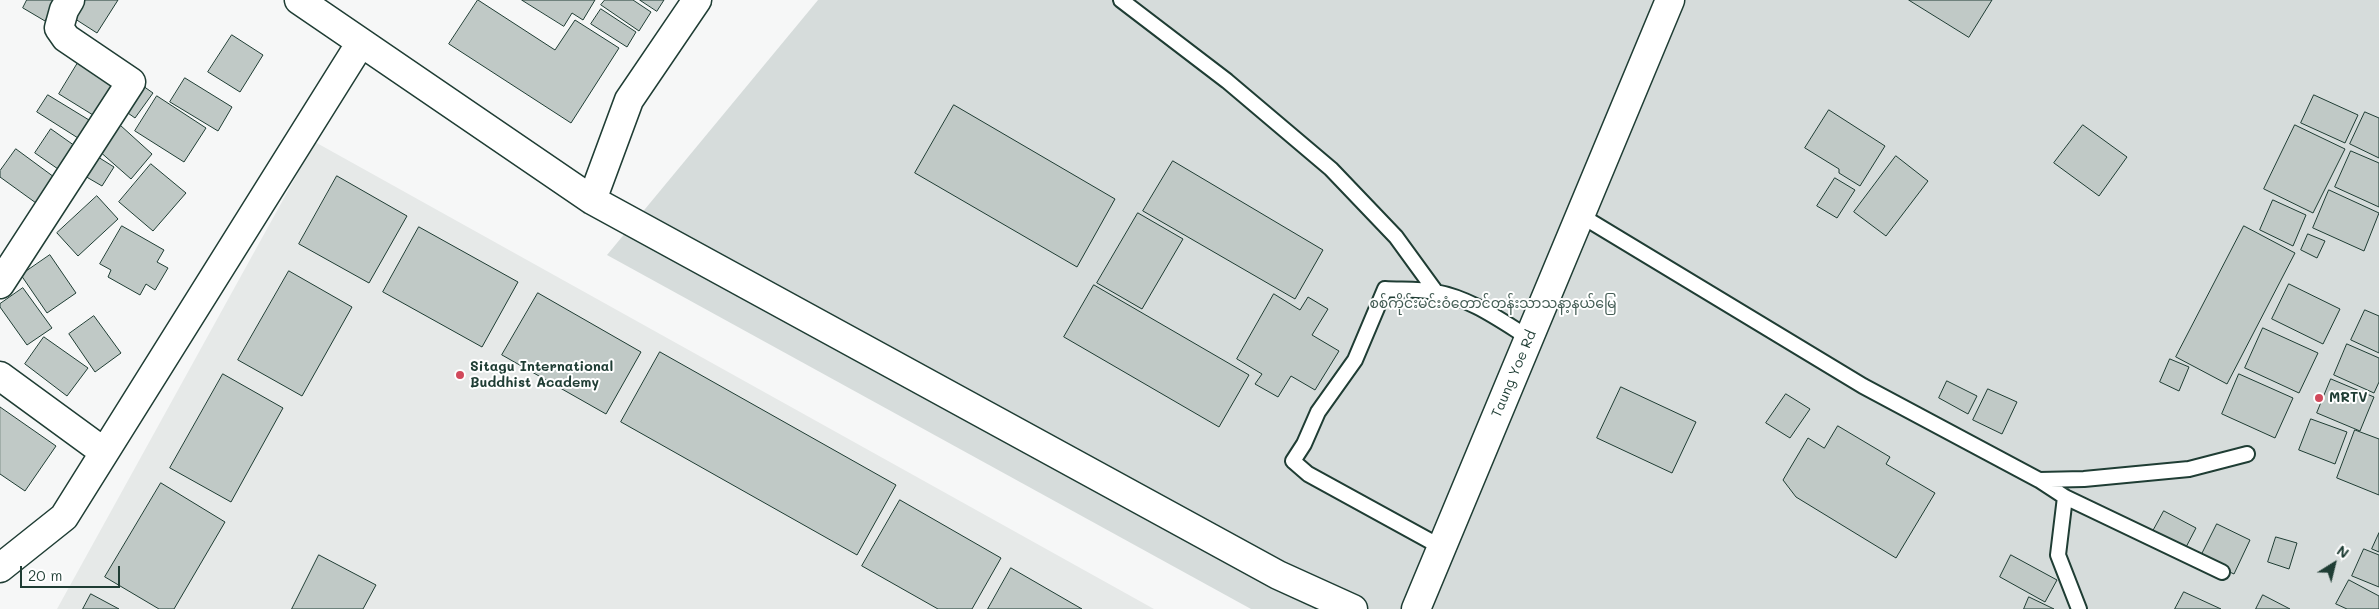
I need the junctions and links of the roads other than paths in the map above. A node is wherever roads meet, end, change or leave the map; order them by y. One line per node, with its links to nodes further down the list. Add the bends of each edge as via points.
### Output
1 (70, 0): 9 (street, via 59,28 66,38 130,82)
2 (299, 0): 6 (street)
3 (697, 0): 7 (street, via 629,100)
4 (1121, 0): 10 (lane, via 1227,81 1331,169 1396,237)
5 (1670, 0): 8 (street, Taung Yoe Rd)
6 (360, 44): 7 (street); 13 (street)
7 (592, 200): 20 (street, via 1278,575)
8 (1580, 215): 11 (street, Taung Yoe Rd); 15 (lane, via 1863,386)
9 (0, 284)
10 (1436, 292): 11 (lane, via 1484,309); 17 (lane, via 1385,289 1355,360 1318,412 1294,461 1308,474)
11 (1529, 338): 17 (street, Taung Yoe Rd)
12 (0, 376): 13 (street)
13 (104, 452): 18 (street, via 64,517)
14 (2247, 454): 15 (lane, via 2189,469)
15 (2039, 480): 16 (lane)
16 (2065, 497): 19 (lane); 22 (lane, via 2058,555)
17 (1441, 547): 21 (street, Taung Yoe Rd)
18 (0, 568)
19 (2222, 572)
20 (1353, 609)
21 (1416, 609)
22 (2079, 609)

